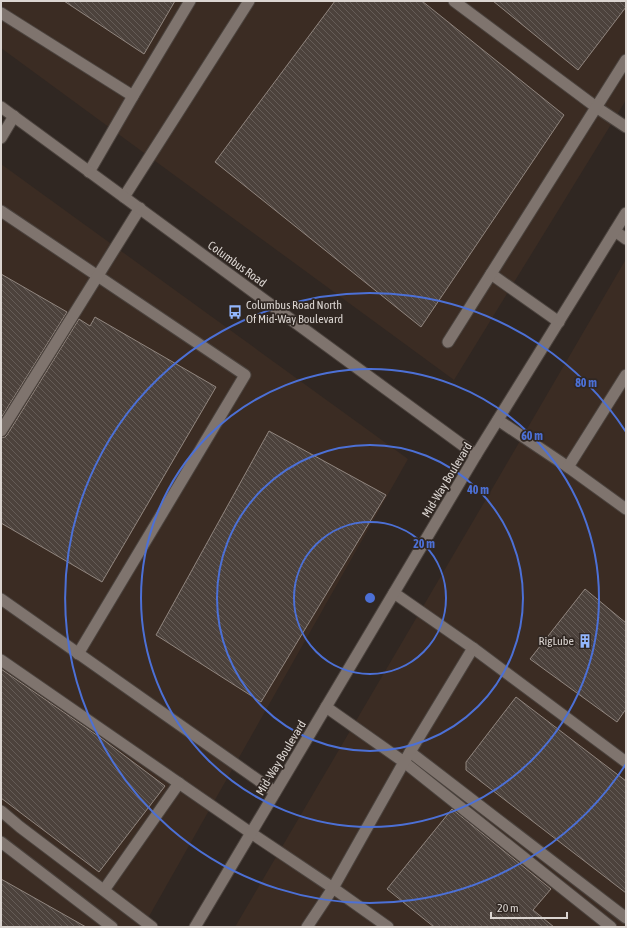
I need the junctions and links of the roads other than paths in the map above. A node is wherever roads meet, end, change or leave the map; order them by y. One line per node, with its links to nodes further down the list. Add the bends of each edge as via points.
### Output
1 (190, 1): 6 (street)
2 (249, 1): 13 (street)
3 (454, 1): 8 (street)
4 (1, 13): 6 (street)
5 (626, 60): 8 (street)
6 (133, 96): 12 (street)
7 (1, 107): 9 (street, Columbus Road)
8 (596, 107): 10 (street); 19 (street)
9 (14, 116): 11 (street); 12 (street, Columbus Road)
10 (626, 127)
11 (1, 138)
12 (90, 172): 13 (street, Columbus Road)
13 (124, 197): 14 (street, Columbus Road)
14 (140, 208): 20 (street); 26 (street, Columbus Road)
15 (1, 211): 20 (street)
16 (626, 213): 17 (street, Mid-Way Boulevard)
17 (615, 231): 18 (street); 21 (street, Mid-Way Boulevard)
18 (626, 239)
19 (491, 274): 21 (street); 22 (street)
20 (98, 276): 25 (street); 32 (street, via 245,375)
21 (559, 322): 24 (street, Mid-Way Boulevard)
22 (448, 342)
23 (626, 375): 27 (street)
24 (498, 420): 26 (street, Mid-Way Boulevard); 27 (street)
25 (1, 431)
26 (476, 455): 29 (street, Mid-Way Boulevard)
27 (568, 467): 28 (street)
28 (626, 509)
29 (394, 593): 31 (street); 34 (street, Mid-Way Boulevard)
30 (1, 599): 32 (street)
31 (473, 648): 35 (street); 36 (street)
32 (78, 654): 38 (street)
33 (1, 660): 37 (street)
34 (326, 707): 35 (street); 38 (street, Mid-Way Boulevard)
35 (407, 757): 42 (street); 44 (street); 50 (street)
36 (626, 762)
37 (180, 783): 40 (street); 43 (street)
38 (275, 792): 40 (street, Mid-Way Boulevard)
39 (1, 811): 43 (street)
40 (251, 833): 42 (street); 47 (street, Mid-Way Boulevard)
41 (1, 842): 45 (street)
42 (333, 888): 48 (street); 49 (street)
43 (104, 890): 46 (street)
44 (626, 918)
45 (112, 927)
46 (152, 927)
47 (195, 927)
48 (307, 927)
49 (388, 927)
50 (611, 927)

